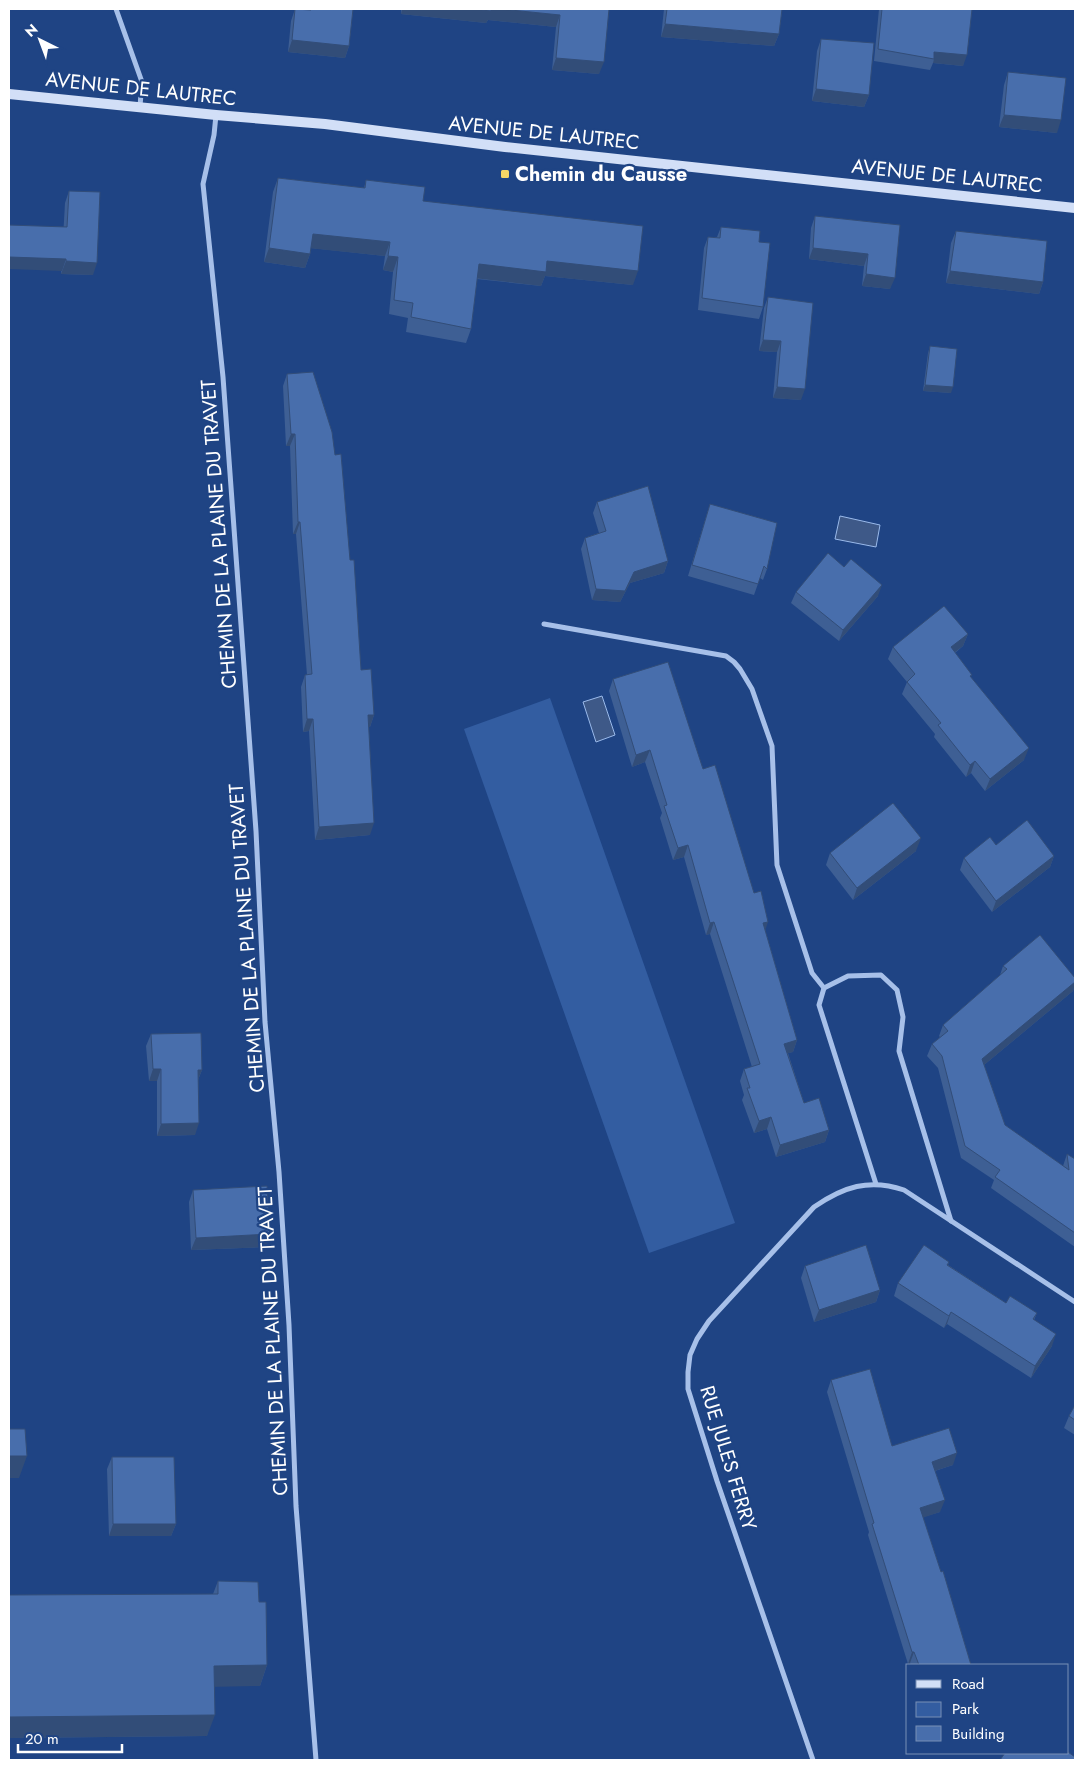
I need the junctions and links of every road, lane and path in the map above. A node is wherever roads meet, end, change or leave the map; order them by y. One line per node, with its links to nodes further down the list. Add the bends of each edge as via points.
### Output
1 (116, 9): 3 (street, via 142,82)
2 (9, 94): 3 (main road, AVENUE DE LAUTREC)
3 (140, 106): 4 (main road, AVENUE DE LAUTREC)
4 (216, 115): 5 (main road, AVENUE DE LAUTREC, via 325,124 514,148); 11 (street, CHEMIN DE LA PLAINE DU TRAVET, via 203,184 223,377 253,783 265,1022 290,1324 296,1506)
5 (1075, 208)
6 (544, 624): 7 (street, via 726,656 740,669 752,688 772,746 777,865 812,973)
7 (824, 988): 8 (street, via 819,1005); 9 (street, via 848,976 881,975 897,990 903,1017 899,1051)
8 (876, 1184): 9 (street, via 904,1190); 12 (street, RUE JULES FERRY, via 847,1189 814,1207 709,1321 697,1339 689,1364 688,1389)
9 (951, 1222): 10 (street)
10 (1075, 1302)
11 (316, 1760)
12 (813, 1760)

